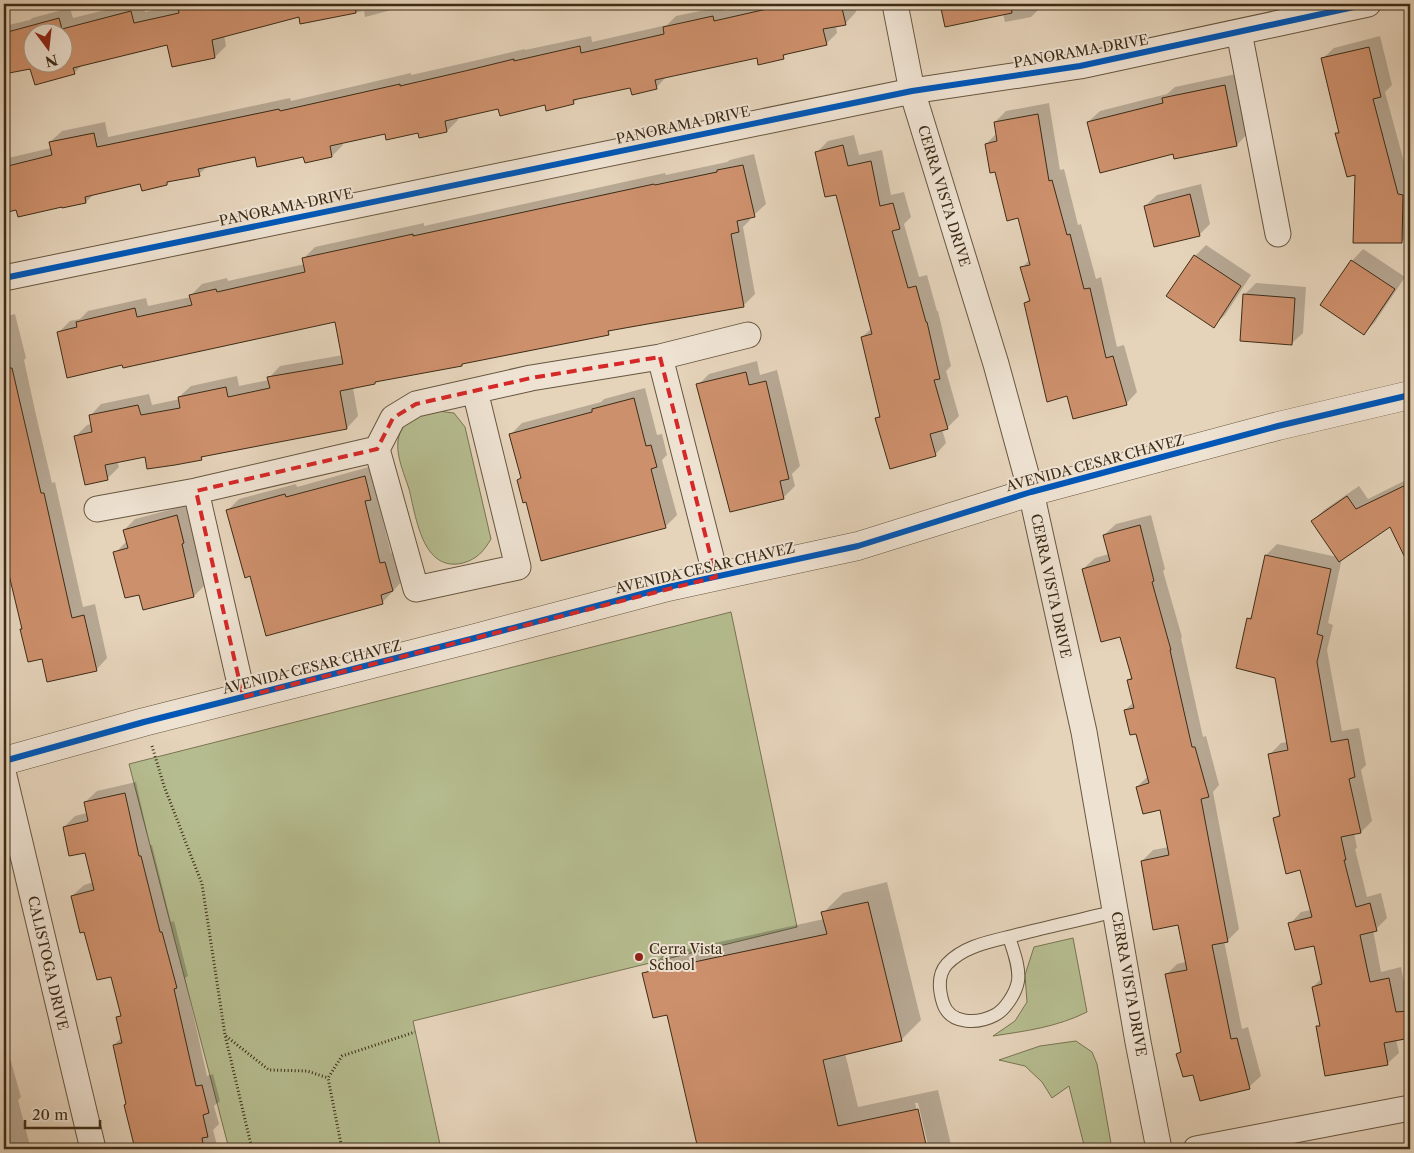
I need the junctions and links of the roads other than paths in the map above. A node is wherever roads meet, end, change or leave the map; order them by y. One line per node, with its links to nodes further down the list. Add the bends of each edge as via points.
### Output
1 (895, 4): 4 (street, CERRA VISTA DRIVE)
2 (1368, 4): 3 (street, PANORAMA DRIVE)
3 (1239, 32): 4 (street, PANORAMA DRIVE, via 1080,66); 5 (street)
4 (912, 91): 6 (street, PANORAMA DRIVE); 13 (street, CERRA VISTA DRIVE, via 996,364)
5 (1278, 234)
6 (4, 278)
7 (748, 335): 8 (street)
8 (660, 357): 9 (street, via 531,378); 15 (street)
9 (476, 391): 11 (street, via 416,404 393,418); 11 (street, via 518,567 416,589)
10 (1410, 395): 13 (street, AVENIDA CESAR CHAVEZ, via 1278,426)
11 (377, 449): 12 (street)
12 (196, 492): 14 (street); 16 (street)
13 (1031, 492): 15 (street, AVENIDA CESAR CHAVEZ, via 858,546); 19 (street, CERRA VISTA DRIVE, via 1084,732)
14 (97, 508)
15 (716, 577): 16 (street, AVENIDA CESAR CHAVEZ)
16 (243, 697): 17 (street, AVENIDA CESAR CHAVEZ)
17 (4, 761)
18 (4, 776): 22 (street, CALISTOGA DRIVE)
19 (1116, 911): 20 (lane); 23 (street, CERRA VISTA DRIVE)
20 (1009, 937): 20 (lane, via 979,944 947,964 940,976 939,989 944,1006 957,1019 967,1022 980,1020 996,1015 1006,1005 1018,981)
21 (1410, 1108): 24 (street)
22 (93, 1149)
23 (1159, 1149)
24 (1196, 1149)

